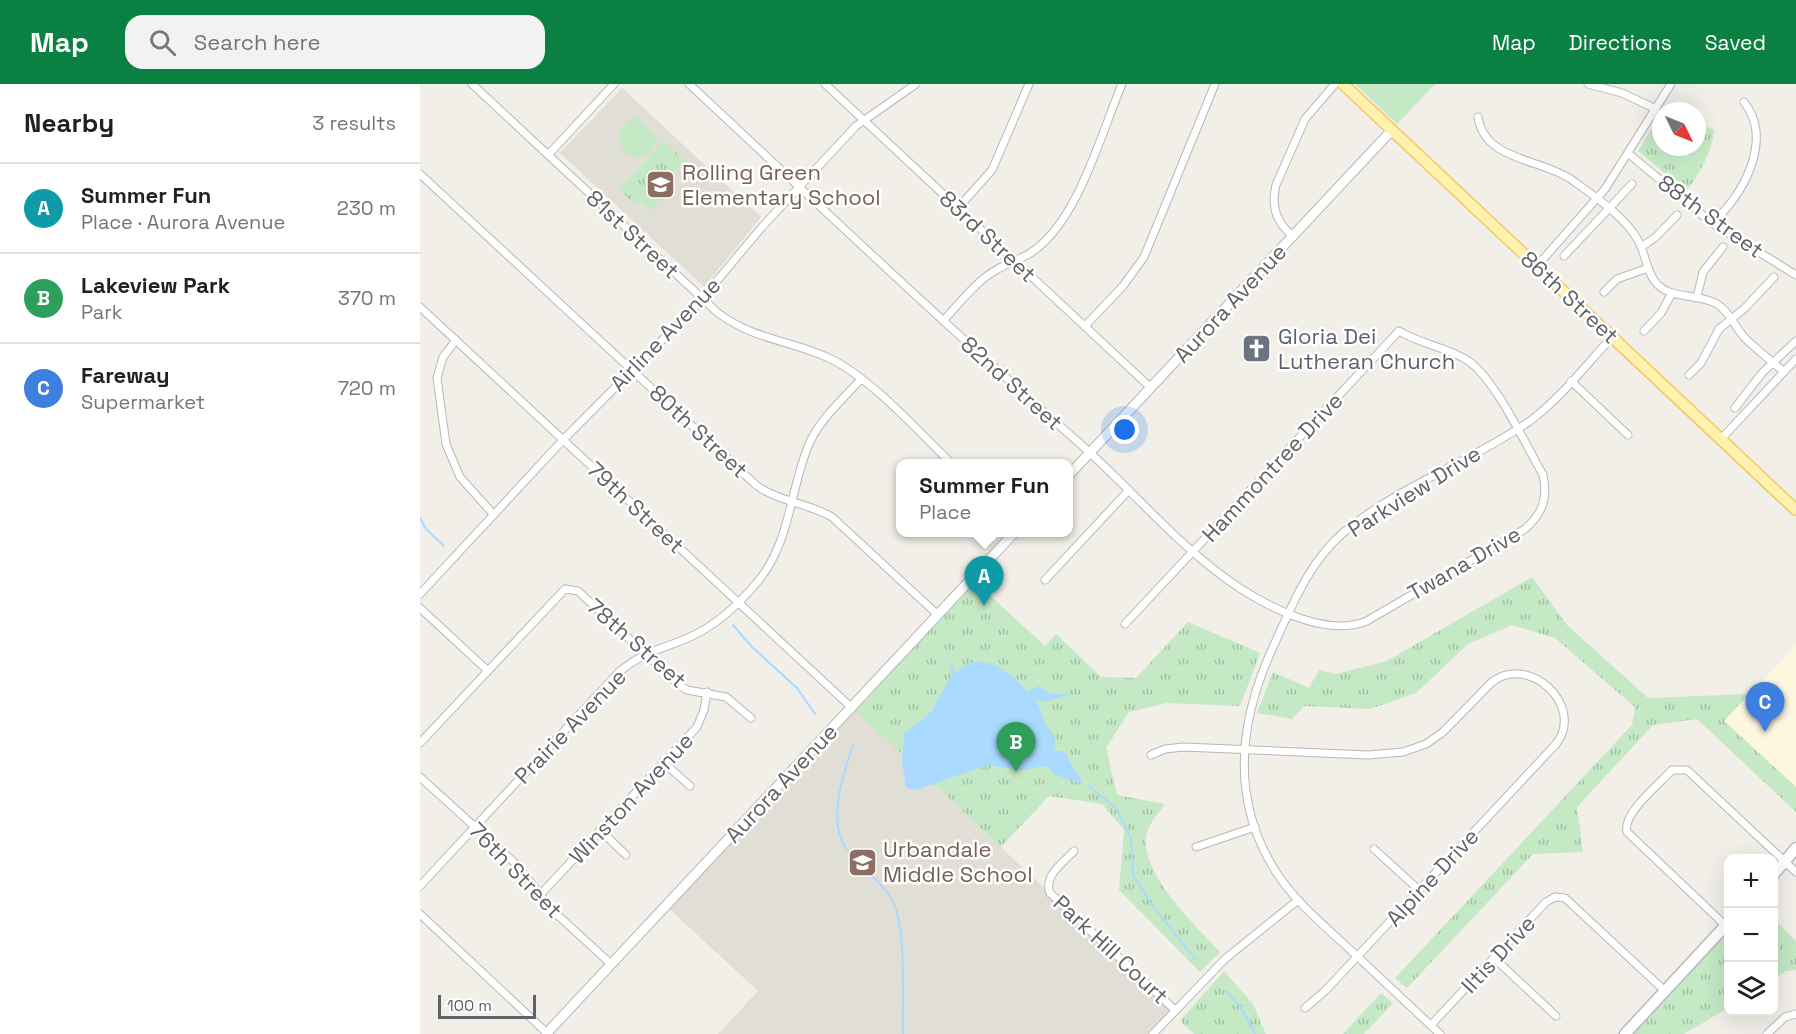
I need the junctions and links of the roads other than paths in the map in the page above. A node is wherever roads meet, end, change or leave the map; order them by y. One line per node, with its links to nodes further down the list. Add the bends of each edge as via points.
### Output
1 (472, 84): 21 (street, 81st Street)
2 (614, 84): 21 (street)
3 (689, 84): 24 (street, 82nd Street)
4 (825, 84): 18 (street, 83rd Street)
5 (916, 84): 18 (street, Airline Avenue)
6 (1029, 84): 26 (street, via 992,170)
7 (1122, 84): 34 (street, via 1068,212 1042,245)
8 (1215, 84): 46 (street, via 1144,257)
9 (1335, 84): 30 (street, via 1305,119 1276,185 1276,216)
10 (1343, 84): 19 (main road, 86th Street)
11 (1588, 84): 15 (street, via 1622,93)
12 (1671, 84): 13 (street)
13 (1660, 102)
14 (1744, 102): 29 (street, via 1753,113 1755,130 1751,165 1736,197)
15 (1652, 107)
16 (1652, 116): 20 (street)
17 (1478, 117): 25 (street, via 1481,130 1504,152 1570,178)
18 (863, 120): 24 (street, Airline Avenue); 26 (street, 83rd Street)
19 (1392, 130): 30 (street, Aurora Avenue); 35 (main road, 86th Street)
20 (1629, 154): 25 (street); 29 (street, 88th Street)
21 (548, 155): 42 (street, 81st Street)
22 (420, 174): 53 (street, 80th Street)
23 (1632, 184): 27 (street)
24 (800, 187): 42 (street, Airline Avenue); 45 (street, 82nd Street)
25 (1597, 199): 27 (street); 35 (street)
26 (958, 208): 34 (street, 83rd Street)
27 (1608, 209): 31 (street); 33 (street)
28 (1677, 215): 31 (street)
29 (1712, 223): 37 (street, 88th Street)
30 (1293, 236): 58 (street, Aurora Avenue)
31 (1641, 247): 36 (street)
32 (1724, 247): 41 (street, via 1703,272)
33 (1564, 256)
34 (1017, 262): 45 (street, via 982,280); 46 (street, 83rd Street)
35 (1536, 266): 48 (main road, 86th Street)
36 (1648, 268): 39 (street, via 1617,279); 40 (street, via 1657,284)
37 (1796, 275)
38 (1774, 277): 44 (street, via 1746,308)
39 (1604, 292)
40 (1672, 293): 41 (street); 47 (street, via 1661,313)
41 (1697, 297): 44 (street, via 1714,303)
42 (702, 299): 53 (street, Airline Avenue); 56 (street, 81st Street, via 744,329 820,354)
43 (420, 307): 49 (street, 79th Street)
44 (1730, 318): 52 (street, via 1745,338); 55 (street)
45 (943, 321): 64 (street, 82nd Street)
46 (1085, 326): 58 (street, 83rd Street)
47 (1644, 331)
48 (1612, 337): 57 (street, Parkview Drive); 62 (main road, 86th Street)
49 (456, 340): 63 (street, 79th Street); 70 (street, via 443,357 437,378 446,444 460,477)
50 (1796, 341): 52 (street)
51 (1796, 359): 54 (street)
52 (1773, 362): 54 (street); 59 (street)
53 (634, 370): 63 (street, Airline Avenue); 68 (street, 80th Street, via 756,485)
54 (1784, 372): 62 (street)
55 (1689, 375)
56 (861, 379): 65 (street, 81st Street); 68 (street, Prairie Avenue, via 810,441)
57 (1571, 381): 60 (street, Parkview Drive, via 1544,409); 61 (street)
58 (1151, 387): 64 (street, Aurora Avenue)
59 (1735, 408)
60 (1516, 429): 72 (street, Hammontree Drive, via 1474,365 1455,353 1426,345 1399,331); 77 (street, Parkview Drive, via 1365,516 1317,561); 79 (street, Twana Drive, via 1543,475 1546,490 1541,511 1525,529)
61 (1628, 435)
62 (1721, 439): 69 (main road, 86th Street)
63 (563, 440): 70 (street, Airline Avenue); 75 (street, 79th Street)
64 (1090, 453): 66 (street, Aurora Avenue); 67 (street, 82nd Street)
65 (947, 459)
66 (1073, 471)
67 (1129, 490): 72 (street, 82nd Street); 73 (street)
68 (793, 501): 75 (street, Prairie Avenue, via 775,555); 78 (street, 80th Street, via 818,508 832,517)
69 (1796, 510)
70 (494, 515): 74 (street, Airline Avenue)
71 (1011, 537): 78 (street, Aurora Avenue)
72 (1194, 551): 77 (street, 82nd Street, via 1239,588); 80 (street, Hammontree Drive)
73 (1045, 580)
74 (420, 594)
75 (738, 602): 81 (street, Prairie Avenue, via 705,630); 84 (street, 79th Street)
76 (420, 608): 82 (street)
77 (1289, 612): 79 (street, 82nd Street, via 1327,627); 87 (street, Parkview Drive, via 1255,689)
78 (938, 615): 84 (street, Aurora Avenue)
79 (1365, 622)
80 (1125, 624)
81 (645, 654): 82 (street, 78th Street, via 578,591 569,589 559,592); 83 (street, 78th Street, via 687,690); 92 (street, Prairie Avenue, via 619,672)
82 (488, 670): 86 (street)
83 (707, 692): 85 (street, 78th Street, via 726,697); 89 (street, Winston Avenue, via 701,721)
84 (852, 708): 112 (street, Aurora Avenue)
85 (751, 718)
86 (420, 743)
87 (1245, 750): 88 (street, via 1184,747); 93 (street, Parkview Drive, via 1247,795); 104 (street, Alpine Drive, via 1368,755 1403,752 1433,740 1506,673 1522,672 1535,678 1558,699 1565,716 1564,730 1556,744)
88 (1151, 755)
89 (663, 762): 91 (street); 94 (street, Winston Avenue)
90 (420, 777): 92 (street, 76th Street)
91 (690, 786)
92 (475, 827): 103 (street, Prairie Avenue); 105 (street, 76th Street, via 517,865)
93 (1255, 827): 95 (street); 106 (street, Parkview Drive, via 1276,873)
94 (600, 830): 99 (street); 105 (street, Winston Avenue)
95 (1196, 847)
96 (1374, 849): 104 (street)
97 (1796, 850): 100 (main road)
98 (1074, 851): 115 (street, Park Hill Court, via 1051,876 1047,887 1050,893)
99 (626, 855)
100 (1785, 861): 101 (main road); 102 (street); 108 (street, via 1690,772 1682,768 1672,770 1628,816 1625,826 1631,837)
101 (1778, 869)
102 (1796, 872)
103 (420, 886)
104 (1419, 890): 110 (street, Alpine Drive)
105 (539, 896): 112 (street, 76th Street)
106 (1298, 900): 110 (street, Parkview Drive); 115 (street, via 1225,958)
107 (420, 914): 119 (street)
108 (1724, 921)
109 (1724, 927): 113 (main road)
110 (1358, 957): 114 (street, Alpine Drive); 118 (street, Parkview Drive)
111 (1494, 958): 113 (street, Iltis Drive, via 1551,898 1559,896); 117 (street); 118 (street, Iltis Drive)
112 (611, 964): 119 (street, Aurora Avenue)
113 (1665, 991): 122 (main road)
114 (1305, 1008)
115 (1175, 1010): 120 (street)
116 (1796, 1014): 123 (street, via 1785,1017)
117 (1556, 1016)
118 (1431, 1025): 121 (street, Parkview Drive)
119 (547, 1034)
120 (1153, 1034)
121 (1440, 1034)
122 (1625, 1034)
123 (1767, 1034)

